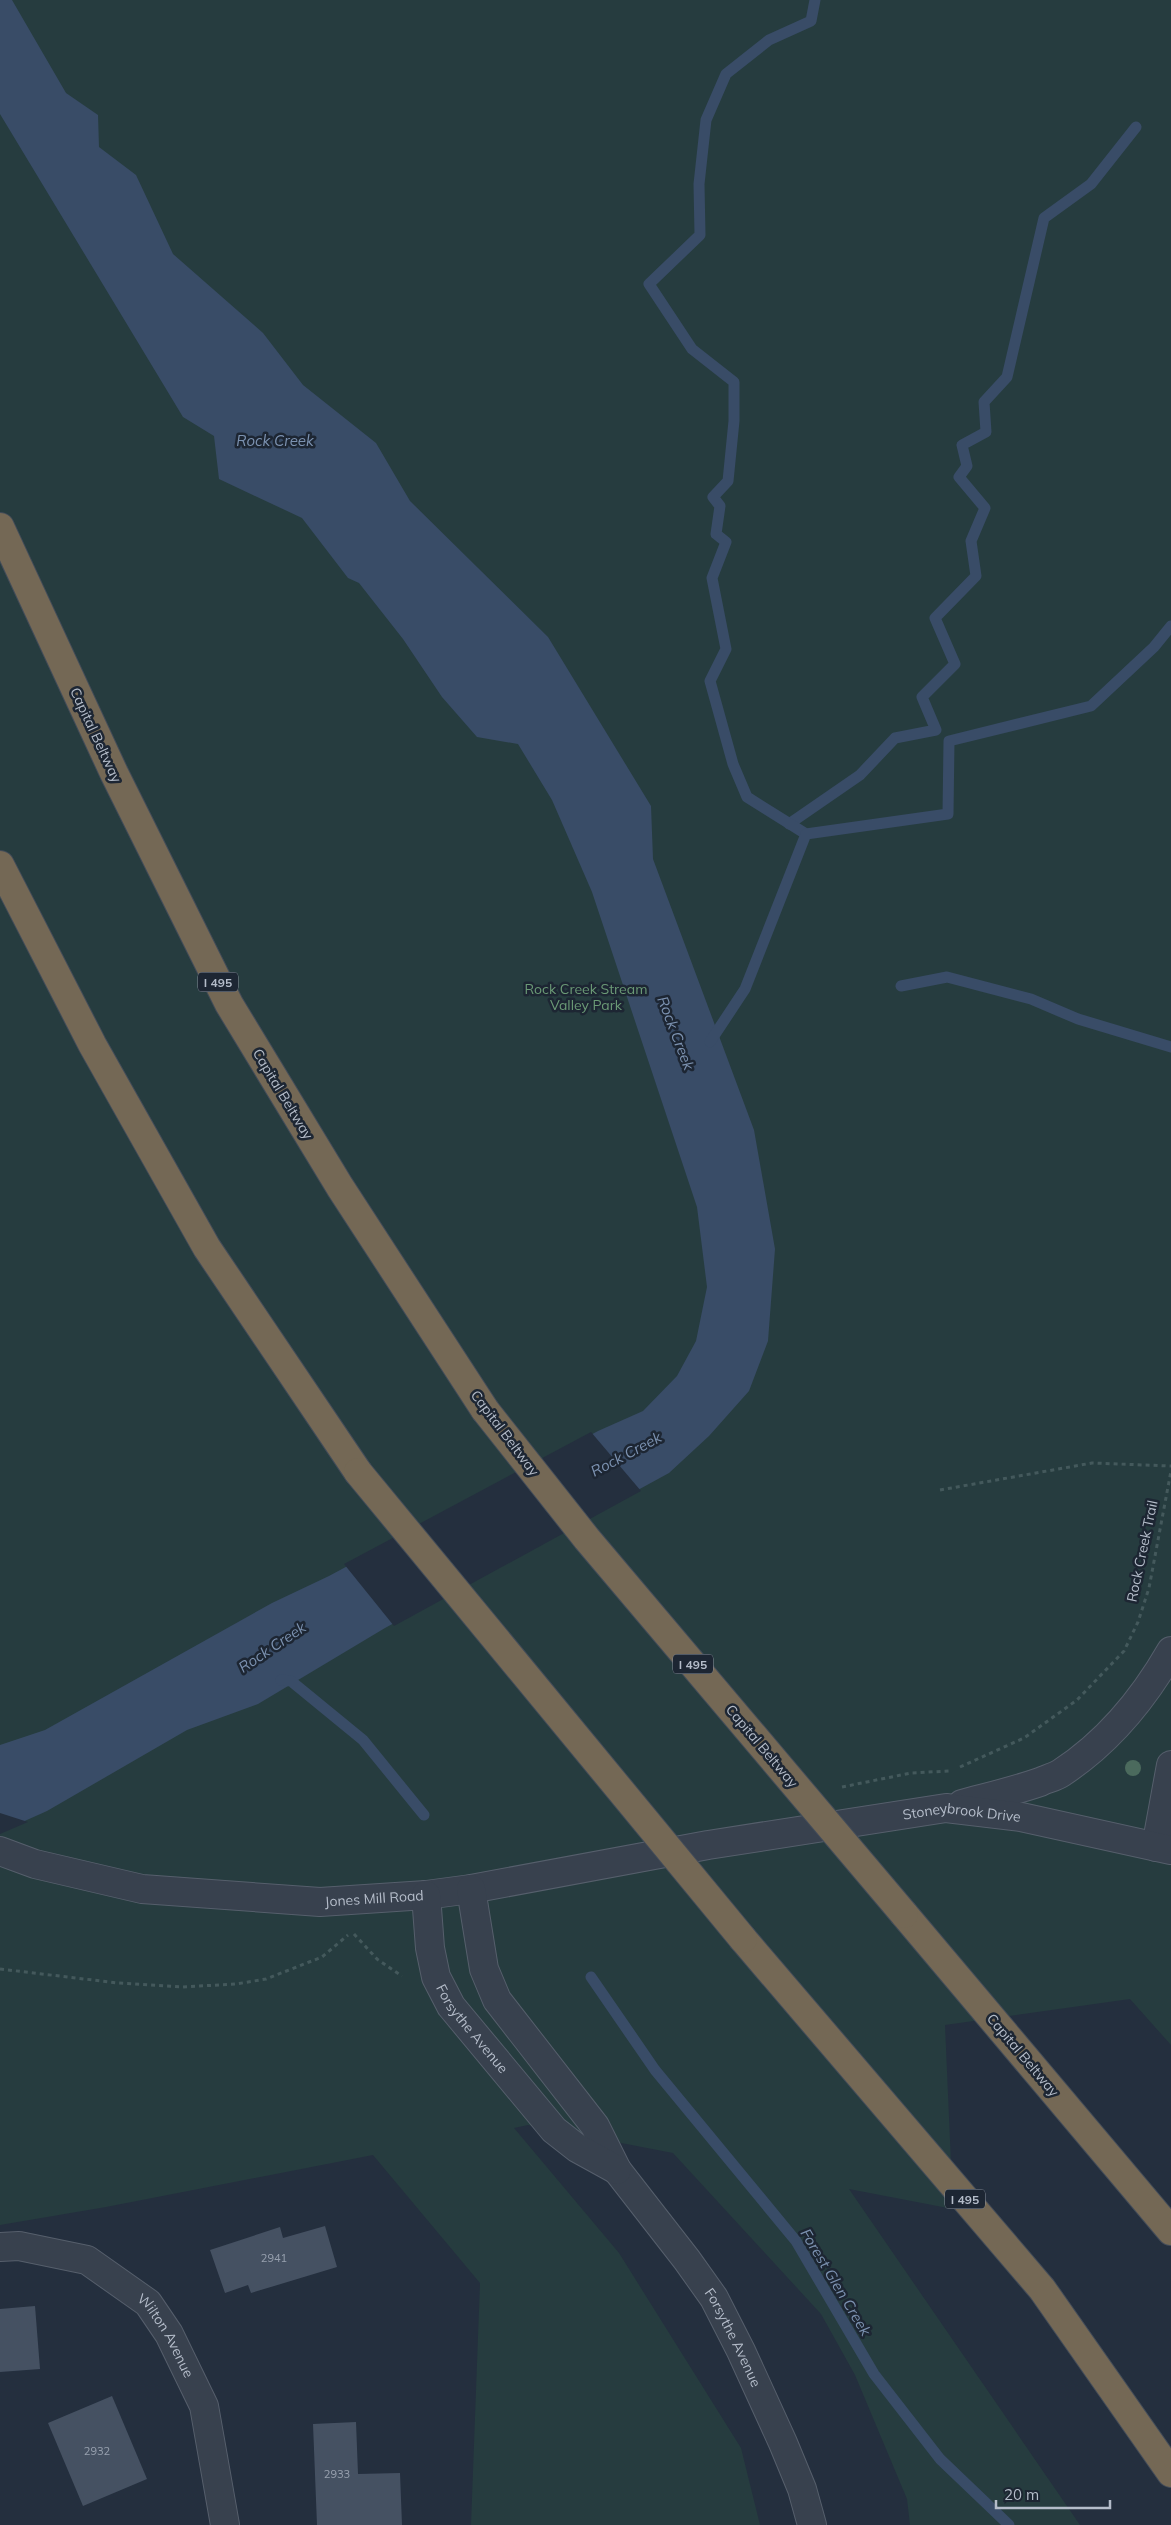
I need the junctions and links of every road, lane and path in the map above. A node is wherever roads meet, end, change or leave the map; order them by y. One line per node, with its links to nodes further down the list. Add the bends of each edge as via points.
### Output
1 (0, 527): 18 (highway, Capital Beltway / I 495, bridge, via 114,773 229,1004 340,1187 485,1410 587,1539)
2 (0, 865): 20 (highway, I 495, bridge, via 92,1044 207,1248 358,1472 743,1938 1042,2289)
3 (1171, 1466): 5 (path, via 1092,1463)
4 (1171, 1471): 7 (path, Rock Creek Trail, via 1149,1588 1124,1651 1077,1700)
5 (940, 1490)
6 (1171, 1651): 9 (street, via 1123,1720 1060,1774 1010,1792)
7 (1024, 1738)
8 (1171, 1765): 11 (street)
9 (946, 1808): 10 (street, Stoneybrook Drive); 11 (street, Stoneybrook Drive, via 1021,1817)
10 (750, 1839): 13 (street, Jones Mill Road)
11 (1163, 1849)
12 (0, 1851): 14 (street, Jones Mill Road, via 35,1864 142,1889 320,1902)
13 (471, 1889): 14 (street, Jones Mill Road); 17 (street, Forsythe Avenue, via 484,1969 497,2000 596,2126)
14 (426, 1895): 17 (street, Forsythe Avenue, via 436,1977 451,2006 554,2130 577,2148)
15 (0, 1969): 16 (path, via 118,1983 182,1987 236,1984 266,1979 322,1957 352,1931 377,1959)
16 (407, 1980)
17 (617, 2170): 22 (street, Forsythe Avenue, via 714,2298 783,2444 802,2489)
18 (1171, 2231)
19 (0, 2247): 21 (street, Wilton Avenue, via 18,2246 88,2260 148,2303 169,2334 204,2406)
20 (1171, 2473)
21 (225, 2525)
22 (812, 2525)

